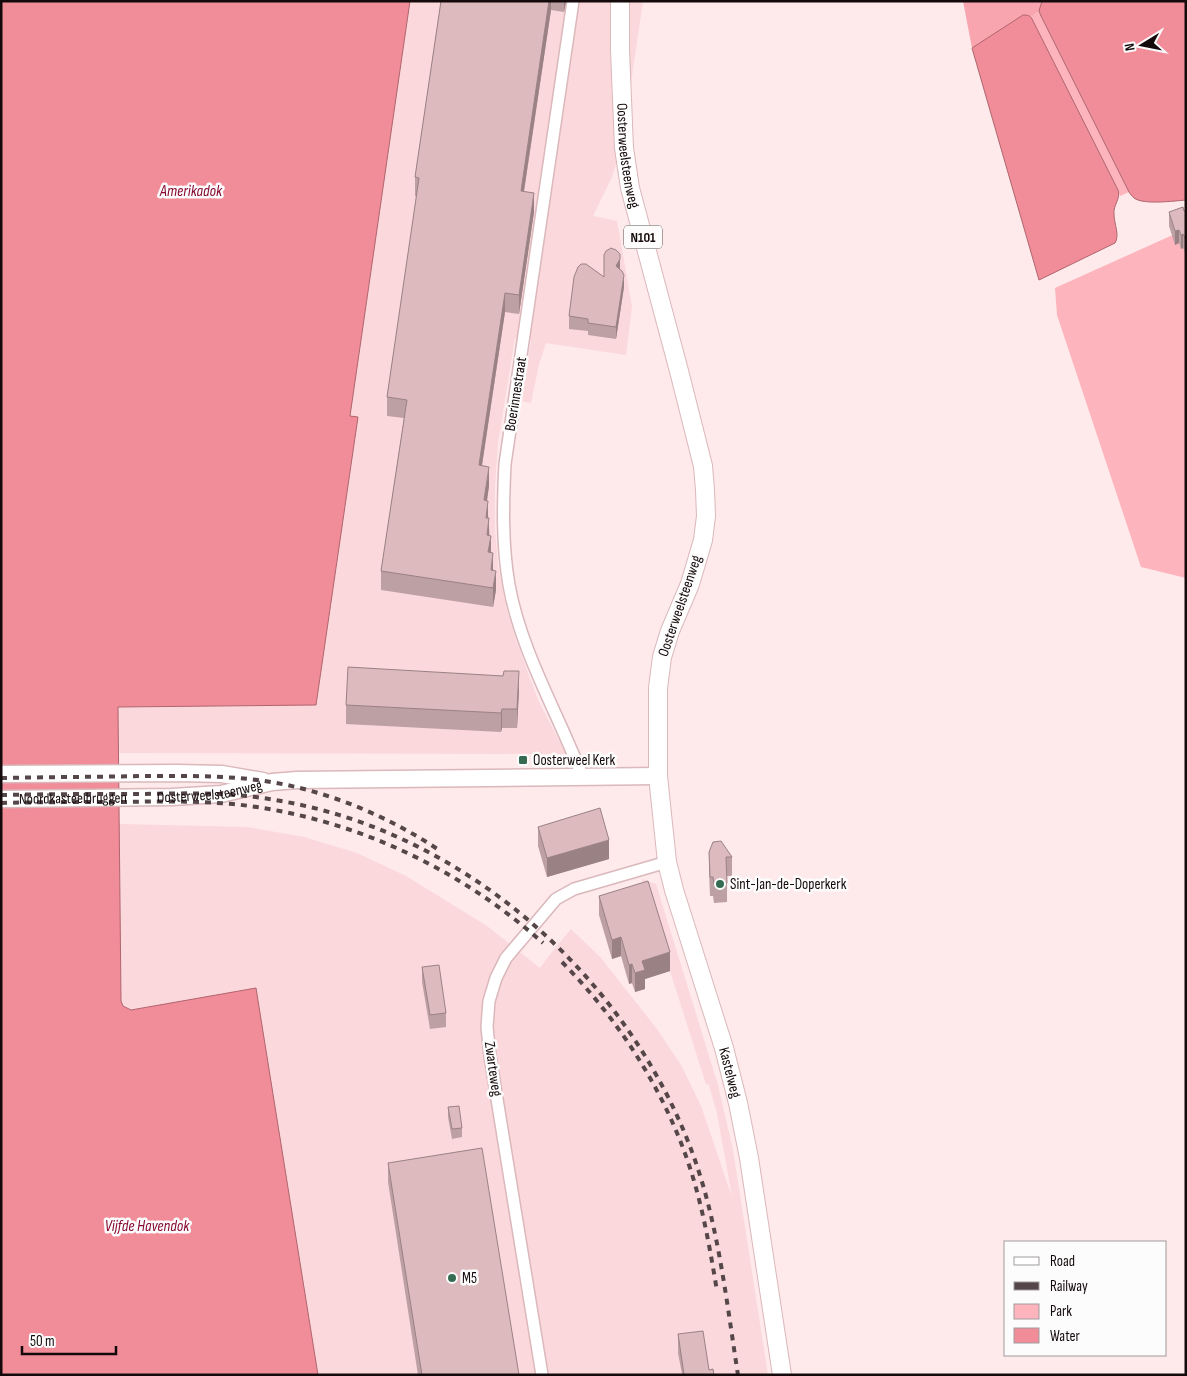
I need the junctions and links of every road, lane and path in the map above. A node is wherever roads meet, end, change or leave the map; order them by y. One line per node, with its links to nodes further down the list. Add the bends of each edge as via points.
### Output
1 (573, 1): 5 (street, Boerinnestraat, via 505,464 503,514 509,586 517,616 528,650)
2 (620, 1): 6 (main road, Oosterweelsteenweg / N101, via 624,148 630,188 701,457 705,490 703,540 662,657 658,688)
3 (145, 772): 4 (main road, Noordkasteelbruggen); 7 (main road, Oosterweelsteenweg, via 222,774)
4 (1, 774)
5 (582, 776): 6 (main road, Oosterweelsteenweg); 7 (main road, Oosterweelsteenweg)
6 (658, 776): 10 (main road, Kastelweg)
7 (272, 782): 8 (main road, Oosterweelsteenweg, via 221,794)
8 (145, 798): 9 (main road, Noordkasteelbruggen)
9 (1, 799)
10 (667, 862): 11 (street, Zwarteweg, via 574,889 556,899 506,958 489,1001 490,1056); 12 (main road, Kastelweg, via 738,1103)
11 (542, 1375)
12 (782, 1375)

